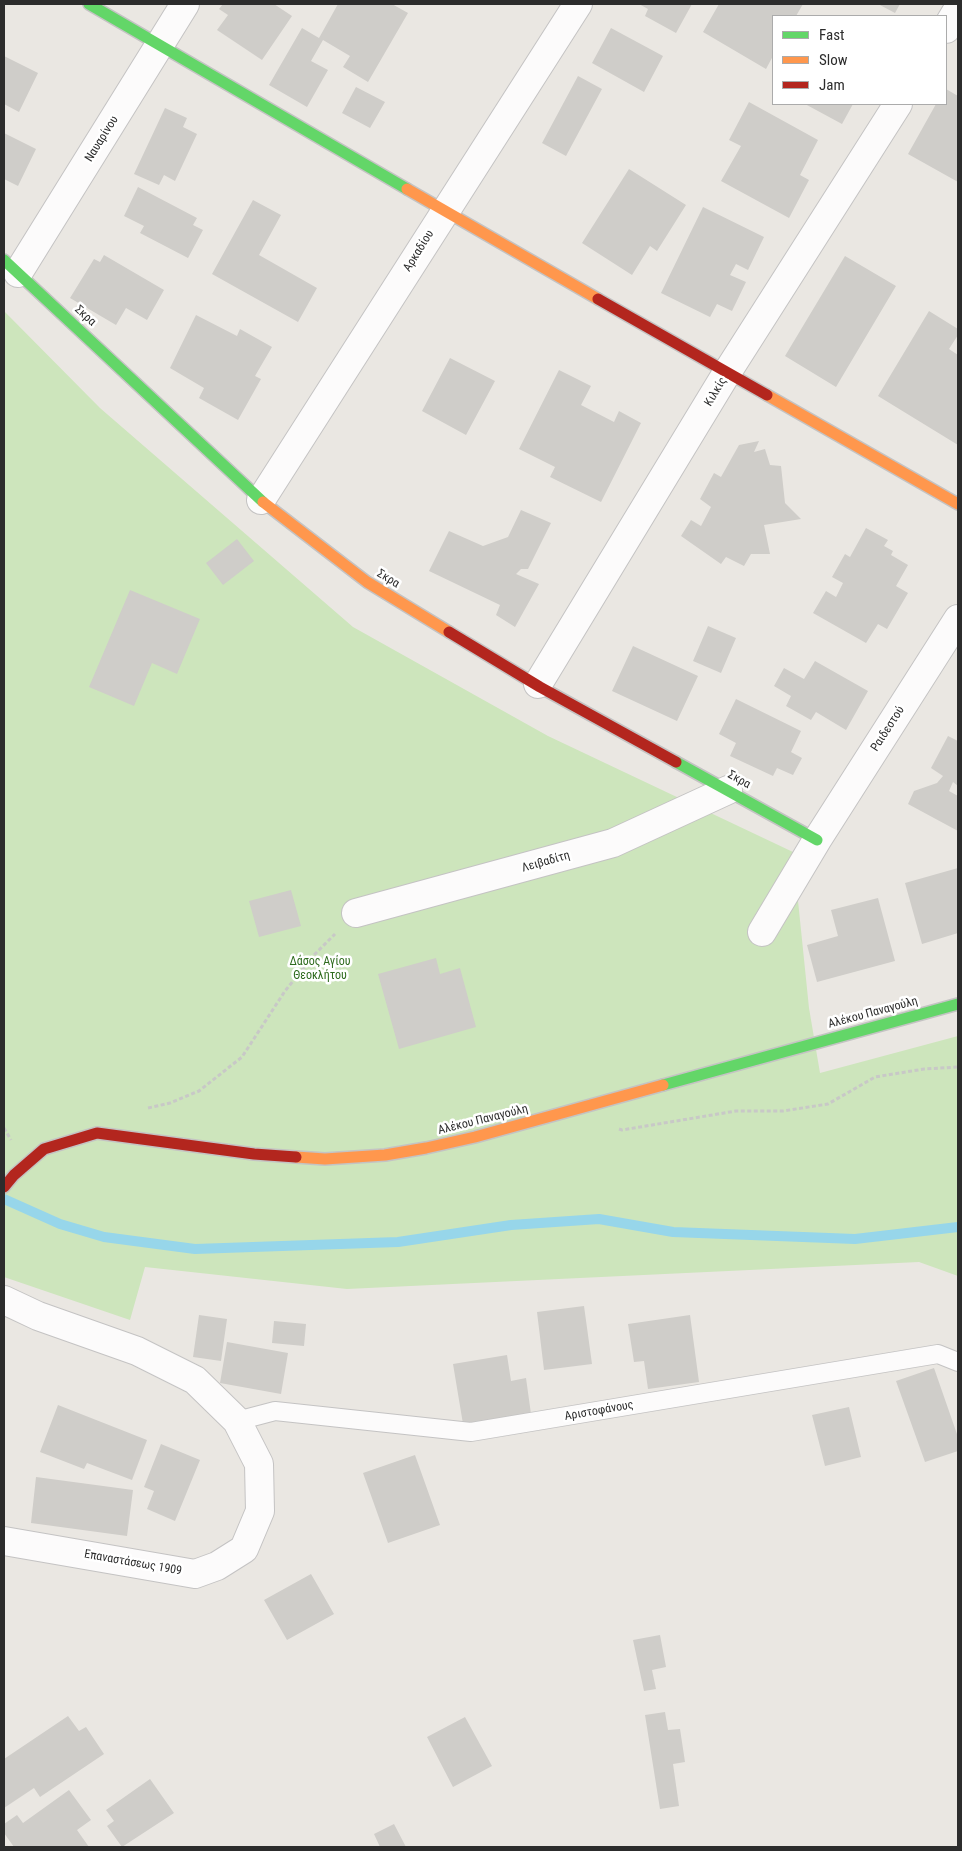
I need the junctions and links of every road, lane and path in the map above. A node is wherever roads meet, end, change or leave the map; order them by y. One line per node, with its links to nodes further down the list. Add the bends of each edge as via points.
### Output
1 (89, 4): 6 (street)
2 (185, 4): 6 (street, Ναυαρίνου)
3 (578, 4): 8 (street, Αρκαδίου)
4 (958, 9): 5 (street)
5 (947, 27)
6 (161, 45): 8 (street); 9 (street, Ναυαρίνου)
7 (897, 105): 10 (street, Κιλκίς)
8 (444, 211): 10 (street); 11 (street, Αρκαδίου)
9 (11, 267): 11 (street, Σκρα)
10 (728, 371): 12 (street); 14 (street, Κιλκίς)
11 (261, 500): 14 (street, Σκρα, via 367,582)
12 (958, 504)
13 (958, 619): 16 (street, Ραιδεστού)
14 (538, 684): 15 (street, Σκρα)
15 (728, 790): 16 (street, Σκρα); 17 (street, Λειβαδίτη, via 613,843)
16 (817, 840): 18 (street, Ραιδεστού)
17 (356, 913): 22 (path, via 315,954 291,984 242,1057 199,1091 170,1104)
18 (762, 932)
19 (958, 1004): 21 (street, Αλέκου Παναγούλη)
20 (958, 1067): 21 (path, via 876,1077 828,1104 783,1111 736,1111 622,1130)
21 (580, 1108): 23 (street, Αλέκου Παναγούλη, via 426,1148 333,1159 254,1154 96,1133 44,1150)
22 (142, 1109)
23 (4, 1187)
24 (4, 1300): 26 (street, Επαναστάσεως 1909, via 38,1316 137,1352 195,1380)
25 (958, 1362): 26 (lane, Αριστοφάνους, via 938,1354 471,1432 275,1411)
26 (237, 1421): 27 (street, Επαναστάσεως 1909, via 259,1464 260,1511 244,1549 217,1566 195,1574)
27 (4, 1541)

